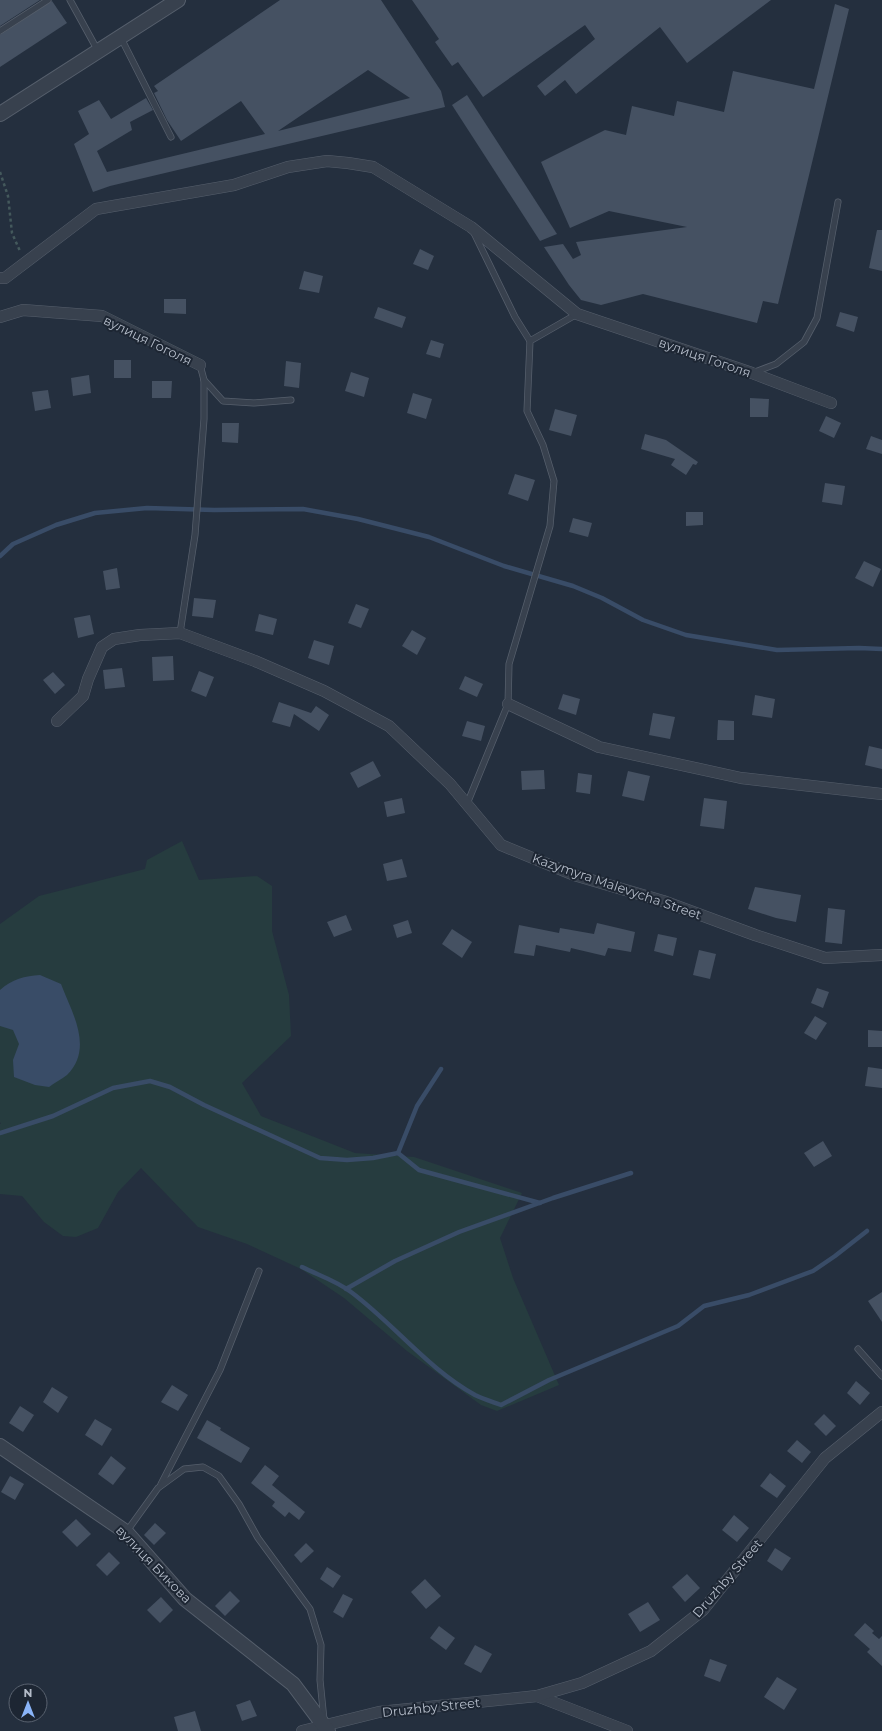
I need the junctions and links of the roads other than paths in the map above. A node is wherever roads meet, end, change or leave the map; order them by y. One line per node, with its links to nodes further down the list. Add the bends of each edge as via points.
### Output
1 (48, 0): 4 (lane)
2 (70, 0): 6 (lane)
3 (178, 0): 5 (street)
4 (0, 31)
5 (121, 38): 6 (street); 8 (lane)
6 (98, 52): 7 (street)
7 (0, 114)
8 (171, 137)
9 (838, 202): 16 (lane, via 817,318 804,342 776,364)
10 (471, 227): 11 (street, via 373,167 328,162 288,166 234,185 96,209 5,278); 12 (street); 14 (lane, via 515,317)
11 (0, 278)
12 (577, 314): 14 (lane); 16 (street, вулиця Гоголя)
13 (0, 317): 15 (street, вулиця Гоголя, via 23,310 102,316)
14 (530, 341): 21 (lane, via 527,411 543,445 554,481 550,526 509,664)
15 (200, 366): 17 (lane)
16 (752, 373): 19 (street, вулиця Гоголя)
17 (204, 380): 18 (lane, via 223,401 254,403); 20 (lane, via 204,419 195,535)
18 (291, 400)
19 (831, 403)
20 (180, 633): 22 (street, Kazymyra Malevycha Street, via 114,639 102,647 82,696); 24 (street, Kazymyra Malevycha Street, via 255,661 324,691 389,726 450,784)
21 (508, 704): 23 (street, via 599,747 741,778); 24 (lane)
22 (57, 721)
23 (882, 794)
24 (467, 804): 25 (street, Kazymyra Malevycha Street, via 501,845 574,875 663,901 825,958)
25 (882, 955)
26 (259, 1270): 31 (lane, via 220,1370)
27 (858, 1349): 28 (lane)
28 (882, 1376)
29 (882, 1412): 33 (street, Druzhby Street, via 825,1458 703,1610 651,1651 582,1683)
30 (0, 1446): 32 (street, вулиця Бикова)
31 (158, 1488): 32 (lane); 34 (lane, via 184,1469 203,1466 219,1476 239,1504 258,1538 310,1609 321,1645 320,1680)
32 (126, 1532): 34 (street, вулиця Бикова, via 184,1599 293,1684)
33 (537, 1696): 34 (street, Druzhby Street, via 379,1712); 36 (street)
34 (326, 1728): 35 (street, Druzhby Street)
35 (302, 1731)
36 (627, 1731)

